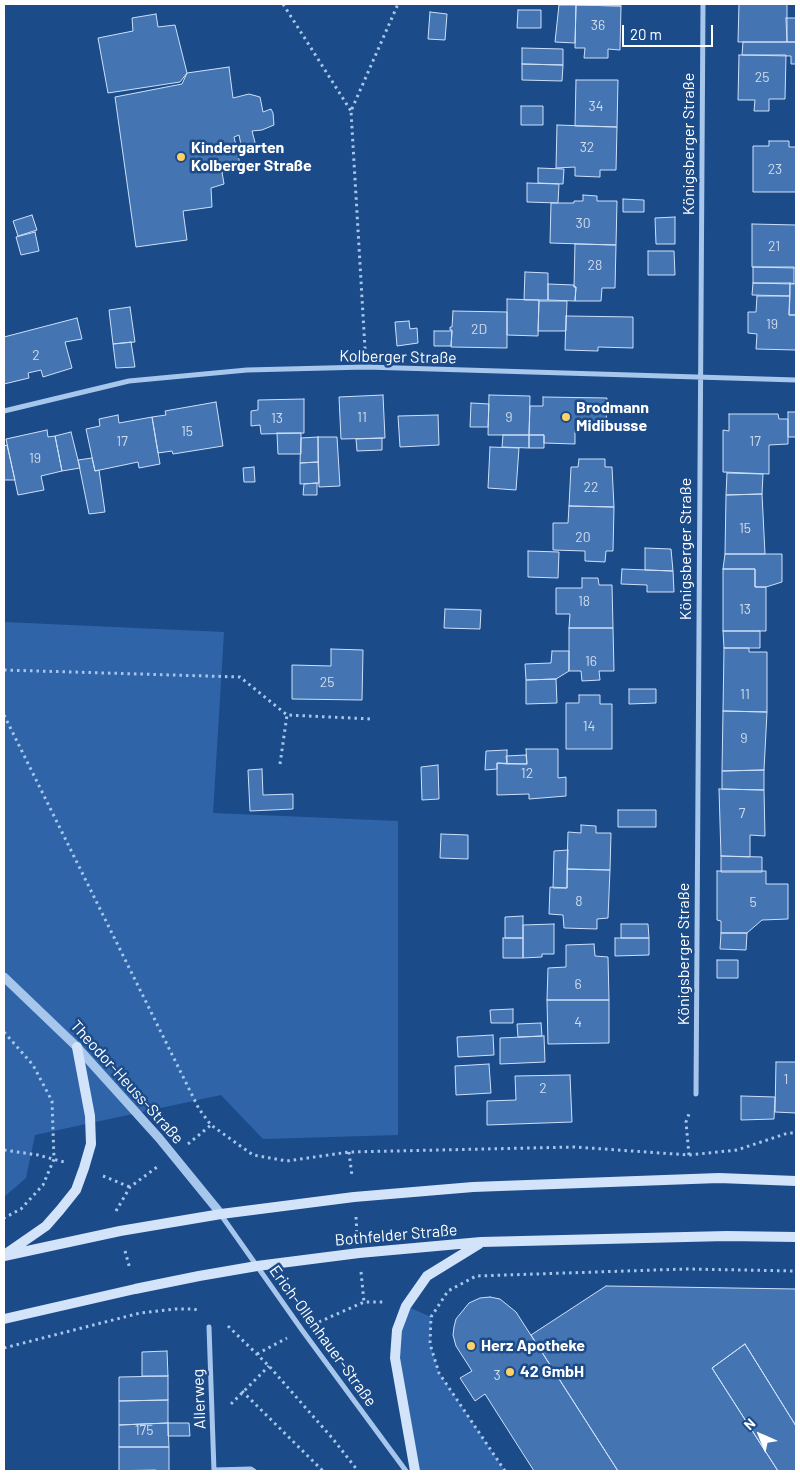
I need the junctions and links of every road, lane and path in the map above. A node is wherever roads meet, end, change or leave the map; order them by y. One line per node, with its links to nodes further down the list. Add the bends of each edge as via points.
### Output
1 (283, 4): 4 (path)
2 (398, 4): 4 (path)
3 (702, 4): 6 (street, Königsberger Straße)
4 (351, 111): 5 (path)
5 (366, 367): 6 (street, Kolberger Straße); 8 (street, Kolberger Straße, via 247,370 129,381)
6 (700, 377): 7 (street, Kolberger Straße); 17 (street, Königsberger Straße)
7 (796, 380)
8 (4, 411)
9 (4, 670): 11 (path, via 240,676)
10 (4, 715): 20 (path, via 199,1109 211,1125 253,1155 287,1161)
11 (287, 715): 12 (path); 13 (path)
12 (372, 719)
13 (280, 764)
14 (4, 977): 16 (street, Theodor-Heuss-Straße)
15 (4, 1032): 22 (path, via 33,1066 52,1101)
16 (77, 1047): 25 (street, Theodor-Heuss-Straße, via 159,1138); 30 (main road, via 90,1116 90,1144 84,1168 76,1190 46,1226)
17 (696, 1094): 21 (path, via 686,1122)
18 (796, 1133): 21 (path, via 736,1150)
19 (4, 1150): 22 (path)
20 (349, 1152): 21 (path, via 575,1147); 24 (path)
21 (689, 1155)
22 (54, 1159): 26 (path, via 43,1185 21,1209)
23 (796, 1180): 24 (main road, via 699,1179 473,1187)
24 (354, 1197): 25 (main road); 29 (path)
25 (221, 1214): 30 (main road, via 120,1231); 31 (street, Erich-Ollenhauer-Straße)
26 (4, 1218)
27 (796, 1238): 28 (main road, Bothfelder Straße, via 727,1236)
28 (481, 1242): 29 (main road, Bothfelder Straße); 47 (main road, via 427,1276 406,1306 397,1330 395,1358)
29 (359, 1253): 31 (main road, Bothfelder Straße); 33 (path)
30 (4, 1256)
31 (258, 1266): 35 (main road, Bothfelder Straße, via 134,1289); 46 (street, Erich-Ollenhauer-Straße)
32 (796, 1271): 48 (path, via 686,1269 476,1276 448,1291 431,1317 430,1344 439,1373)
33 (364, 1302)
34 (140, 1313): 37 (path)
35 (4, 1319)
36 (209, 1327): 41 (street, Allerweg)
37 (4, 1348)
38 (257, 1354): 39 (path)
39 (268, 1366): 40 (path); 45 (path)
40 (242, 1391): 41 (path); 44 (path)
41 (212, 1426): 42 (street, Allerweg)
42 (214, 1471): 43 (street, Allerweg, via 251,1468)
43 (254, 1471)
44 (322, 1471)
45 (358, 1471)
46 (406, 1471)
47 (415, 1471)
48 (505, 1471)

